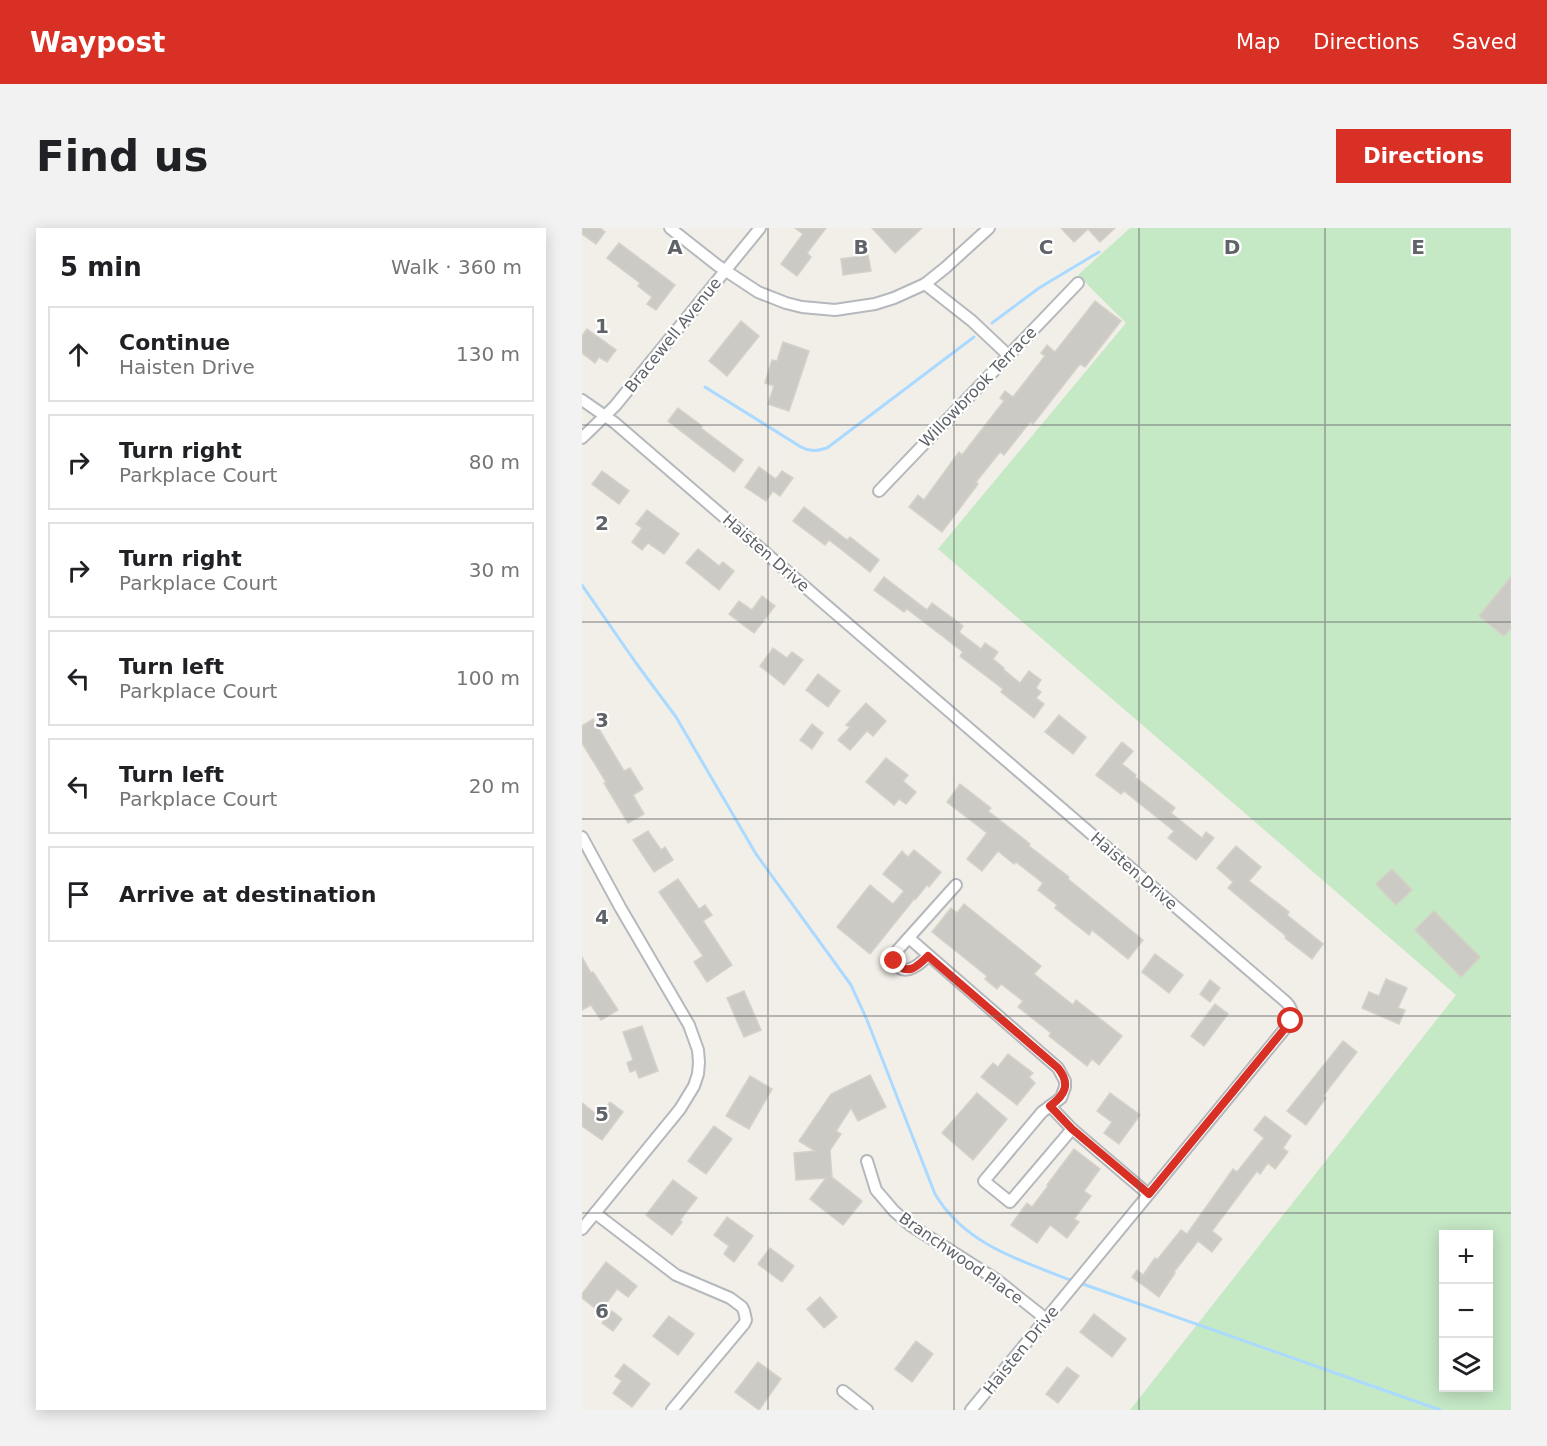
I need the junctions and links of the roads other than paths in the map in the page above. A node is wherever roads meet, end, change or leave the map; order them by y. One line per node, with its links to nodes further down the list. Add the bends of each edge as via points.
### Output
1 (670, 228): 4 (street)
2 (760, 228): 4 (street, Bracewell Avenue)
3 (989, 228): 6 (street)
4 (726, 270): 6 (street, via 772,298 802,307 835,310 874,304); 9 (street, Bracewell Avenue)
5 (1078, 283): 7 (street, Willowbrook Terrace)
6 (925, 284): 7 (street)
7 (1008, 355): 11 (street, Willowbrook Terrace)
8 (582, 400): 9 (street, Haisten Drive)
9 (605, 416): 10 (street, Bracewell Avenue); 19 (street, Haisten Drive, via 1289,1005 1291,1021)
10 (582, 438)
11 (879, 491)
12 (582, 837): 20 (street, via 689,1025 699,1062 696,1080 684,1103)
13 (956, 885): 14 (street)
14 (909, 938): 15 (street); 15 (street, via 893,957 897,965 911,969)
15 (928, 956): 16 (street, via 1058,1068 1065,1087 1061,1098)
16 (1050, 1106): 17 (street); 17 (street, via 984,1181 1010,1202)
17 (1072, 1129): 19 (street)
18 (867, 1161): 22 (street, Branchwood Place, via 876,1190 894,1211 997,1280)
19 (1149, 1194): 22 (street, Haisten Drive)
20 (595, 1213): 21 (street); 24 (street, via 676,1275 729,1298 746,1315 744,1324)
21 (582, 1229)
22 (1046, 1319): 26 (street, Haisten Drive)
23 (843, 1391): 25 (street)
24 (672, 1410)
25 (867, 1410)
26 (971, 1410)

